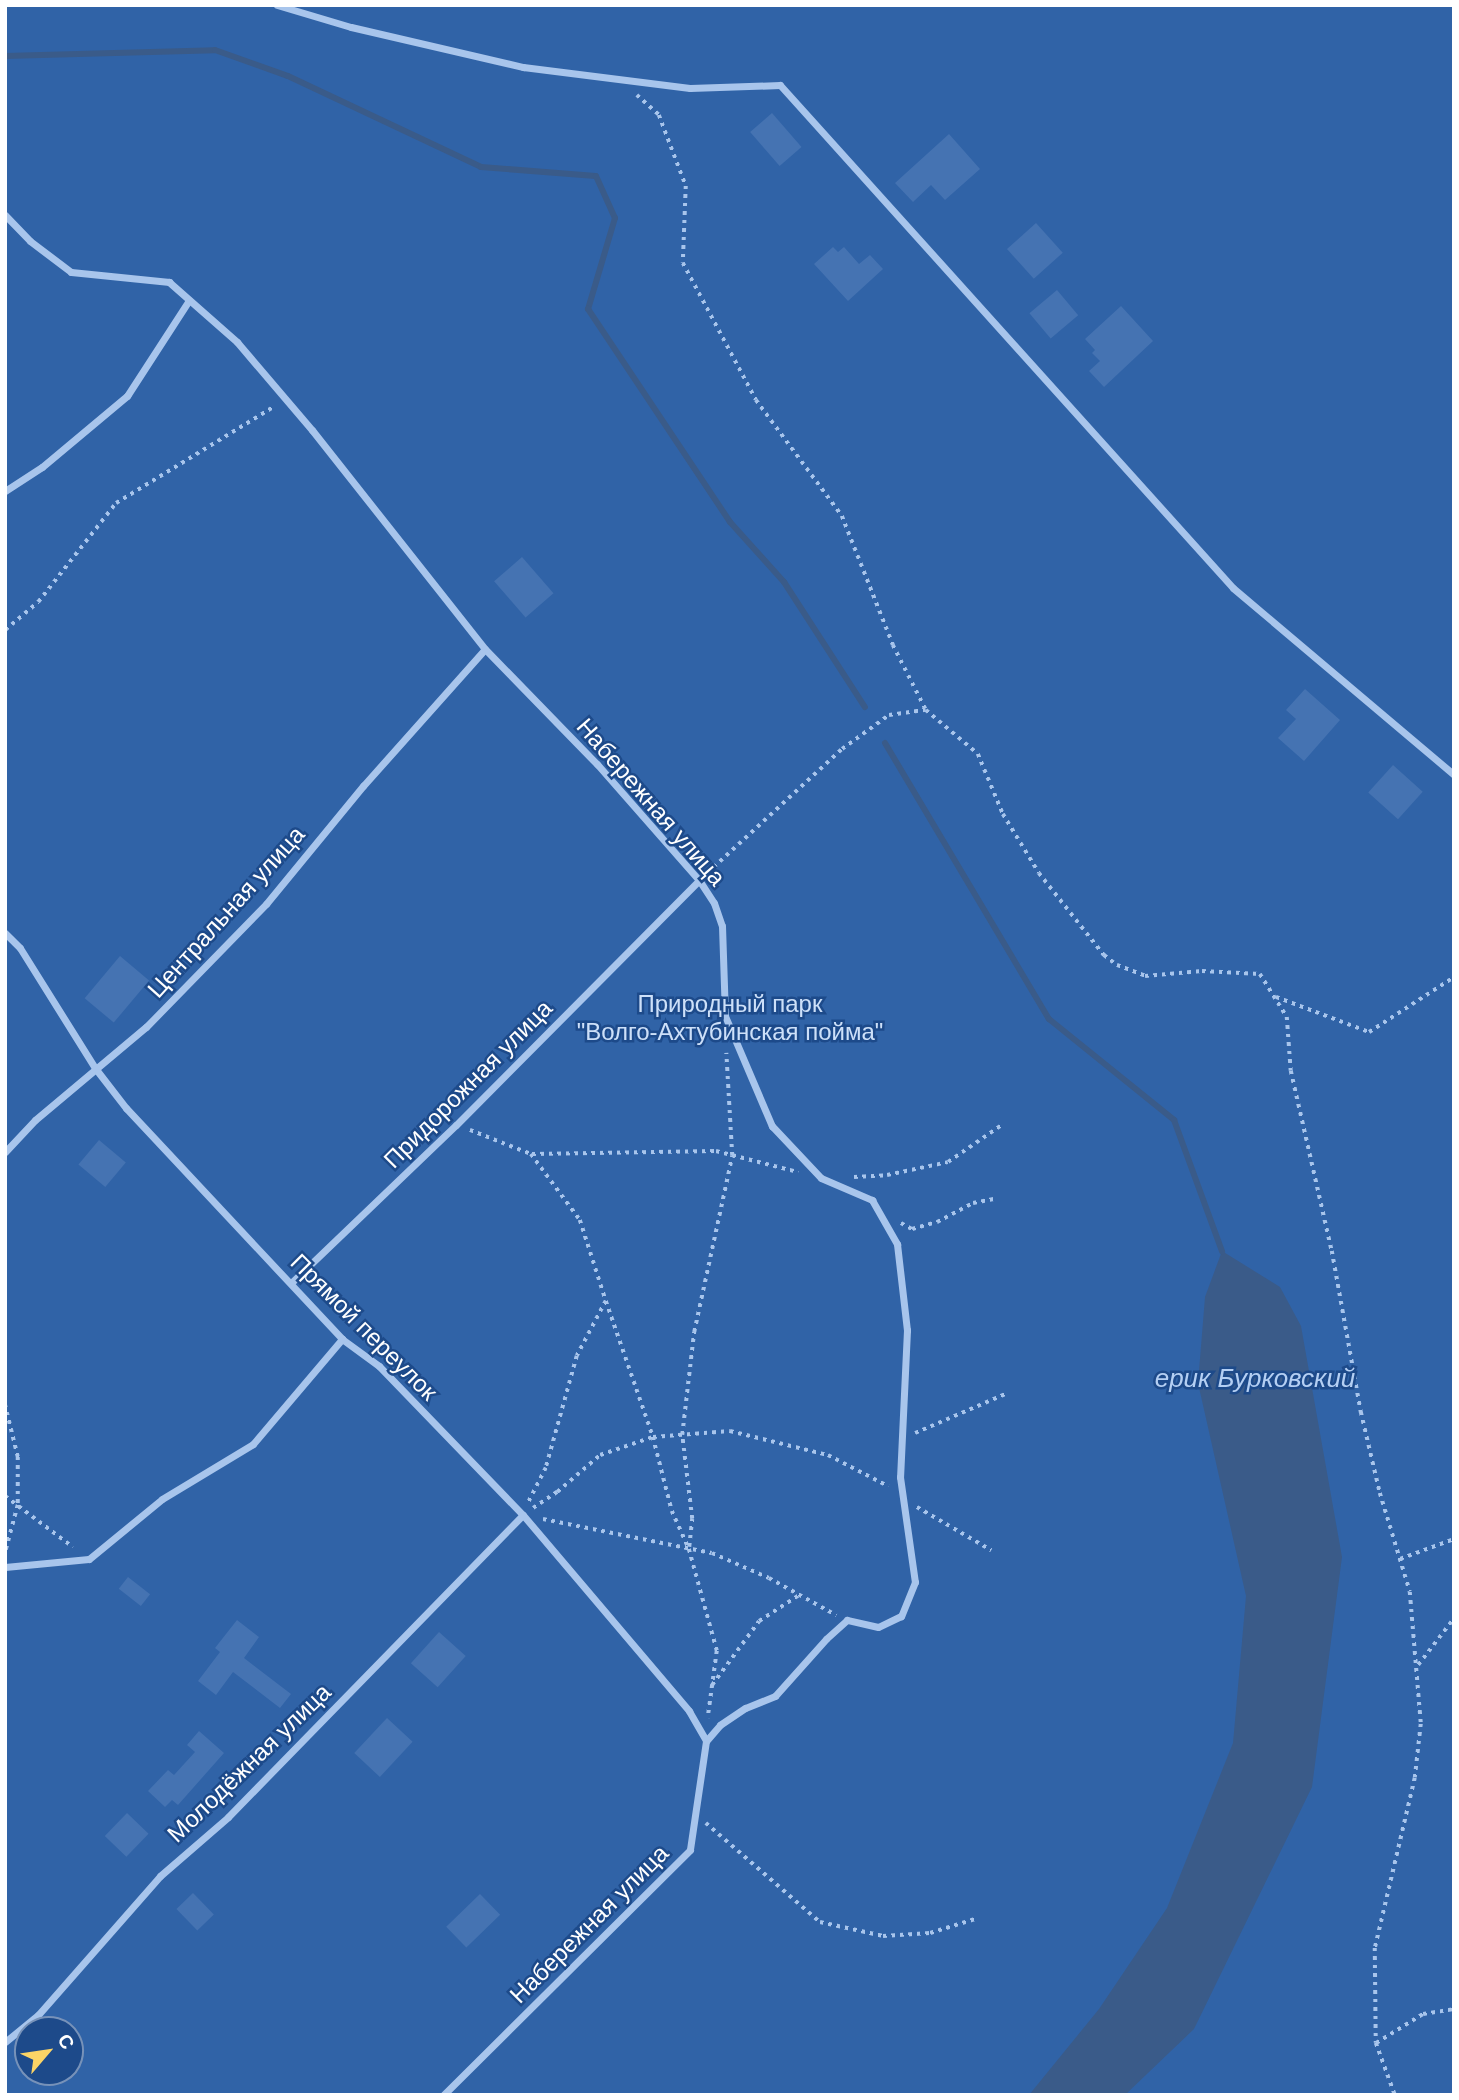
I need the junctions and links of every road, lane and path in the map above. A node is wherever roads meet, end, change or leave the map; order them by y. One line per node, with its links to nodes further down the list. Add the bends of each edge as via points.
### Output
1 (277, 5): 2 (street, via 488,59)
2 (619, 79): 9 (path, via 659,115 685,186 683,263 756,400 842,516 893,645); 10 (street, via 690,88 780,85 1233,588)
3 (5, 215): 4 (street, Набережная улица, via 71,272 169,282)
4 (188, 300): 5 (street, Набережная улица, via 237,342); 6 (street, via 127,396 42,467)
5 (286, 400): 7 (path, via 116,503 38,602); 8 (street, Набережная улица)
6 (5, 491)
7 (5, 630)
8 (485, 649): 11 (street, Набережная улица, via 597,764); 16 (street, Центральная улица, via 266,904 146,1027)
9 (926, 710): 11 (path, via 889,715 842,749); 14 (path, via 978,754 1003,814 1039,873 1104,955 1145,976 1202,971 1260,974)
10 (1454, 775)
11 (699, 880): 18 (street, Придорожная улица); 23 (street, Набережная улица, via 722,926 725,1016 772,1126)
12 (5, 933): 16 (street, Прямой переулок, via 20,948)
13 (1454, 977): 14 (path, via 1369,1032)
14 (1274, 996): 43 (path, via 1287,1017 1291,1071 1332,1251 1361,1412)
15 (726, 1041): 21 (path)
16 (95, 1068): 19 (street, Центральная улица); 26 (street, Прямой переулок, via 126,1108)
17 (1003, 1124): 22 (path, via 948,1162 887,1175)
18 (456, 1125): 20 (path); 26 (street, Придорожная улица)
19 (5, 1152)
20 (531, 1154): 21 (path, via 716,1151); 27 (path, via 580,1220)
21 (732, 1156): 23 (path); 31 (path, via 694,1332)
22 (848, 1177)
23 (821, 1178): 25 (street, Набережная улица, via 872,1200)
24 (994, 1199): 25 (path, via 972,1203 937,1222 912,1229)
25 (880, 1213): 33 (street, Набережная улица, via 897,1244 907,1330)
26 (291, 1283): 28 (street, Прямой переулок)
27 (606, 1301): 32 (path); 37 (path, via 577,1356 546,1468)
28 (342, 1339): 37 (street, Прямой переулок, via 379,1366); 42 (street, via 253,1444 162,1499)
29 (1005, 1394): 33 (path)
30 (5, 1404): 36 (path, via 18,1457)
31 (682, 1435): 32 (path); 35 (path, via 730,1431 828,1455 882,1480); 39 (path, via 692,1519)
32 (653, 1437): 37 (path, via 600,1455); 39 (path, via 672,1511)
33 (904, 1438): 35 (street, Набережная улица, via 900,1477)
34 (5, 1496): 36 (path)
35 (905, 1500): 40 (path); 47 (street, Набережная улица, via 915,1582 901,1616 878,1627)
36 (18, 1505): 41 (path); 42 (path)
37 (523, 1515): 39 (path); 50 (street, Прямой переулок, via 689,1711); 54 (street, Молодёжная улица, via 228,1817 160,1876 38,2015)
38 (1454, 1539): 43 (path)
39 (689, 1549): 45 (path, via 712,1553); 49 (path, via 716,1651)
40 (991, 1550)
41 (5, 1554)
42 (89, 1559): 44 (street)
43 (1400, 1559): 48 (path, via 1410,1592)
44 (5, 1567)
45 (800, 1595): 47 (path); 49 (path, via 759,1621)
46 (1454, 1618): 48 (path)
47 (847, 1620): 50 (street, via 775,1696 745,1708)
48 (1417, 1666): 55 (path, via 1421,1724 1415,1778 1375,1948)
49 (710, 1686): 50 (path)
50 (706, 1741): 56 (street, Набережная улица, via 690,1850)
51 (705, 1822): 52 (path, via 820,1922 883,1936 930,1933)
52 (975, 1919)
53 (1454, 2009): 55 (path, via 1423,2014)
54 (5, 2042)
55 (1376, 2043): 57 (path)
56 (443, 2095)
57 (1395, 2095)

